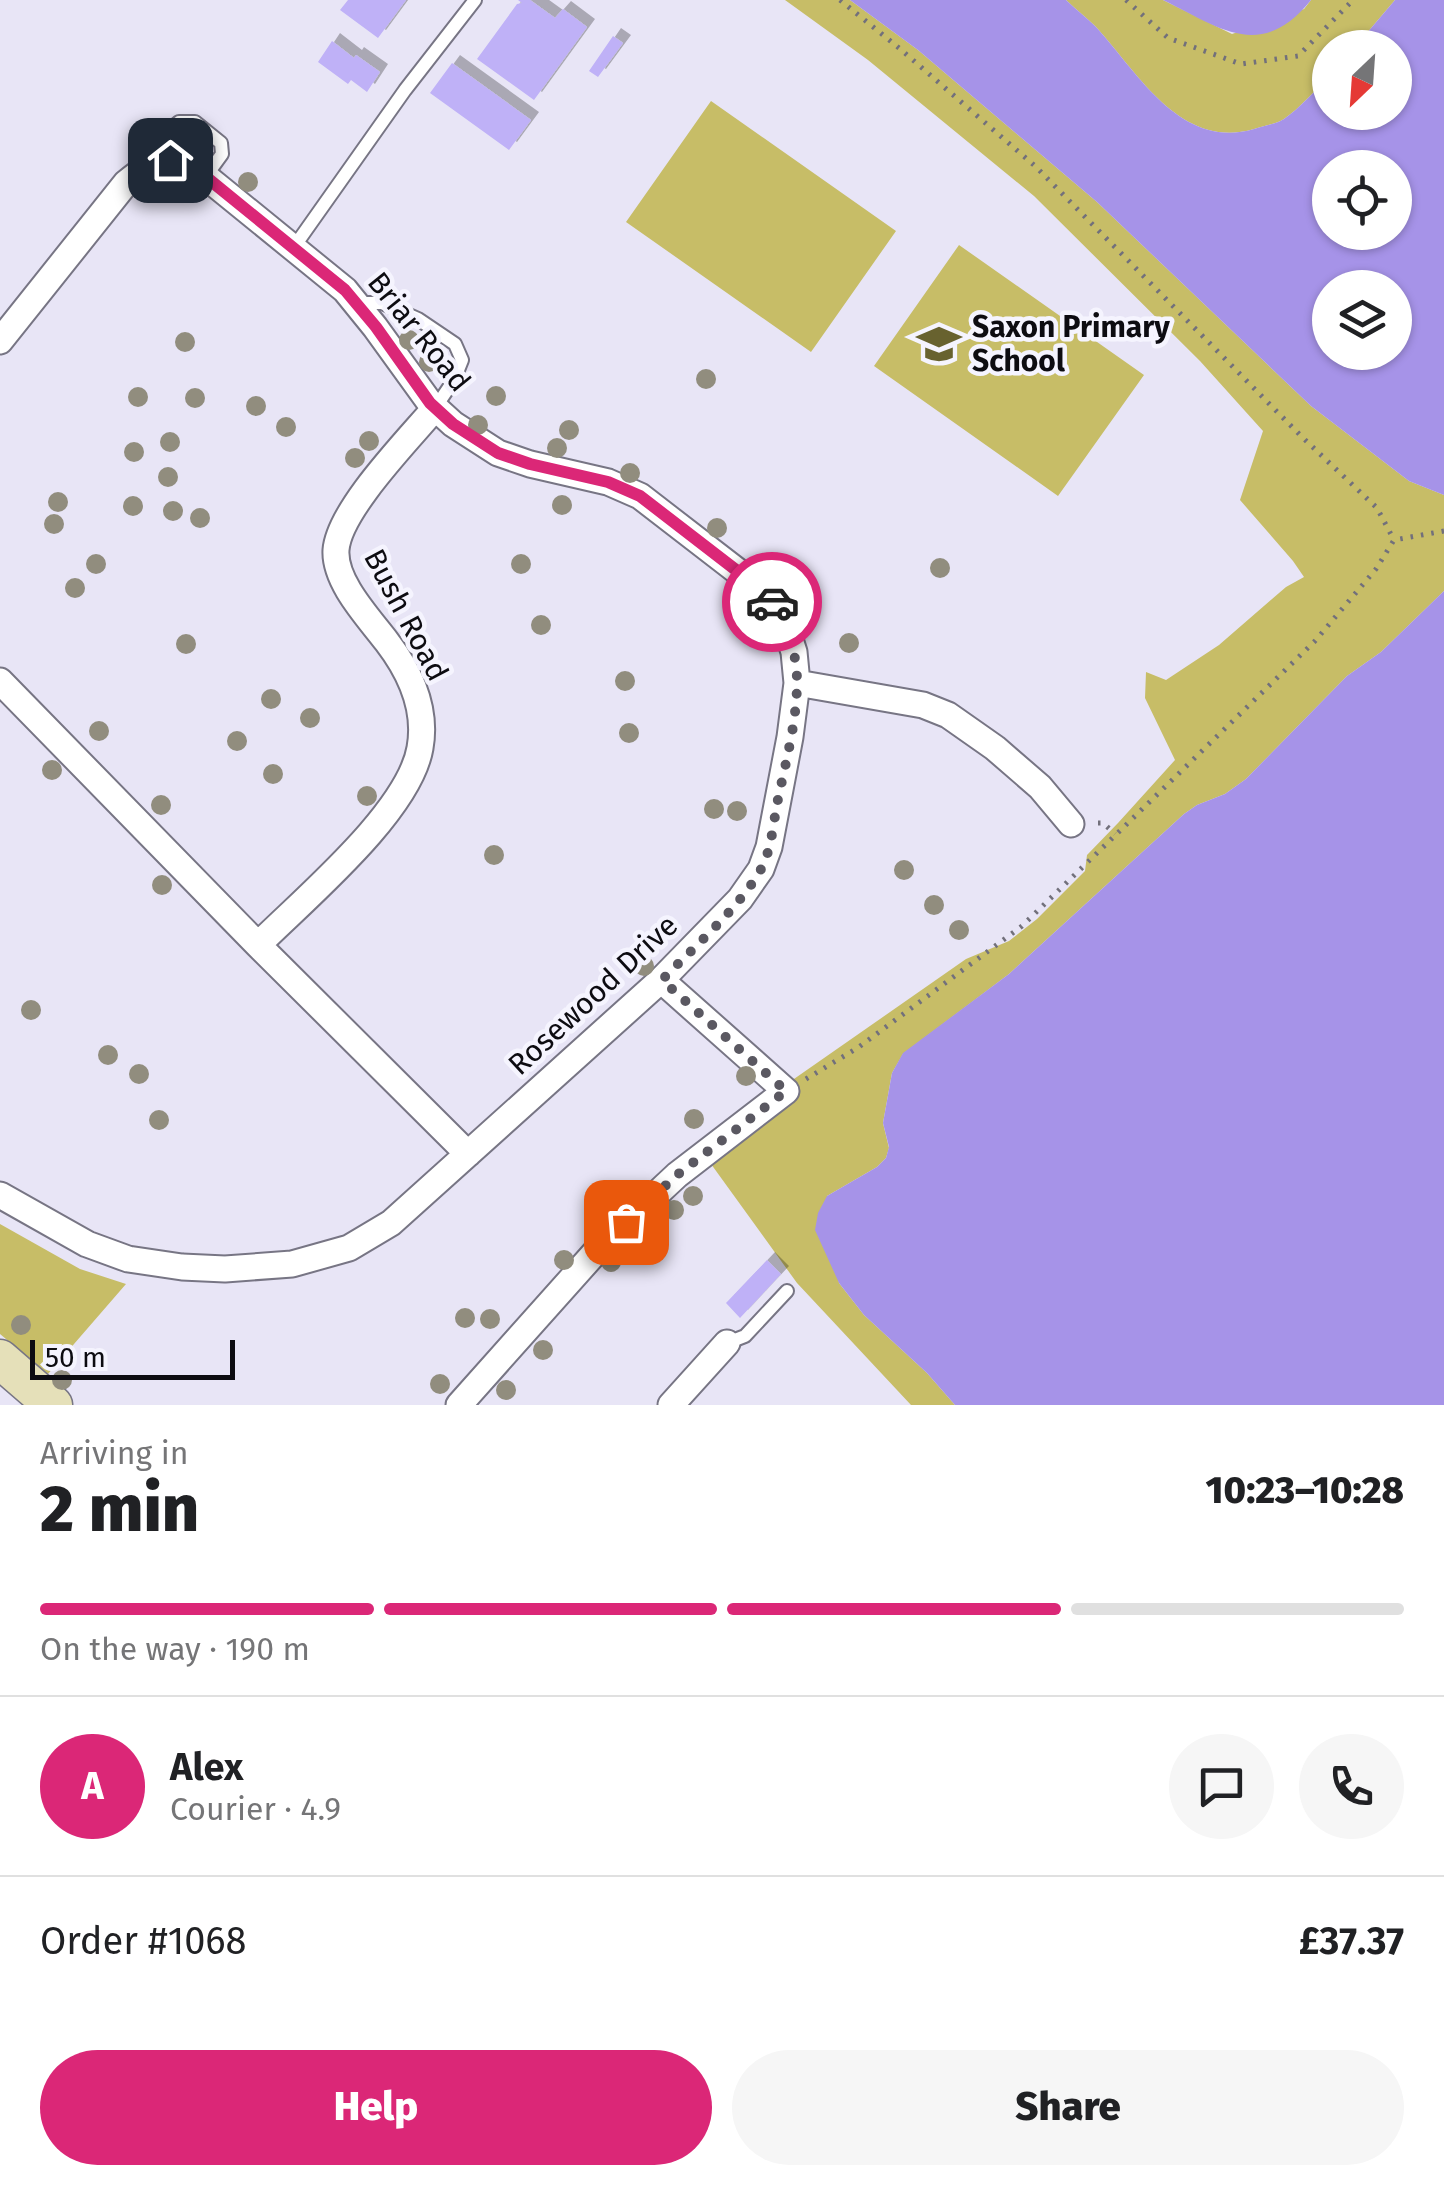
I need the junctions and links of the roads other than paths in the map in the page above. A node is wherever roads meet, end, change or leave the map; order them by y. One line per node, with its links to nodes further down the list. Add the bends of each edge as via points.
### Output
1 (475, 0): 4 (lane)
2 (147, 166): 3 (street, Briar Road, via 170,160); 3 (lane, via 166,132 179,122 195,122 221,144 222,154); 6 (street, via 126,183)
3 (206, 176): 4 (street, Briar Road)
4 (294, 247): 5 (street, Briar Road)
5 (356, 302): 7 (street, Briar Road); 7 (lane, via 382,303 456,344 462,360)
6 (0, 340)
7 (435, 408): 8 (street, Briar Road, via 498,453 608,482 677,524 767,594 785,624); 11 (street, Bush Road, via 365,492 336,548 353,597 416,690 420,748 394,804)
8 (797, 683): 10 (street, via 948,715 1040,787); 12 (street, Rosewood Drive, via 761,869)
9 (4, 692): 11 (street)
10 (1071, 824)
11 (258, 946): 13 (street)
12 (662, 980): 13 (street, Rosewood Drive); 20 (street, via 786,1091 677,1175 600,1246)
13 (468, 1154): 14 (street, Rosewood Drive, via 391,1222 349,1248 292,1264 224,1269 128,1259)
14 (0, 1195)
15 (787, 1291): 16 (lane, via 745,1336)
16 (727, 1342): 18 (street)
17 (0, 1359): 19 (main road)
18 (677, 1403)
19 (54, 1405)
20 (459, 1405)

